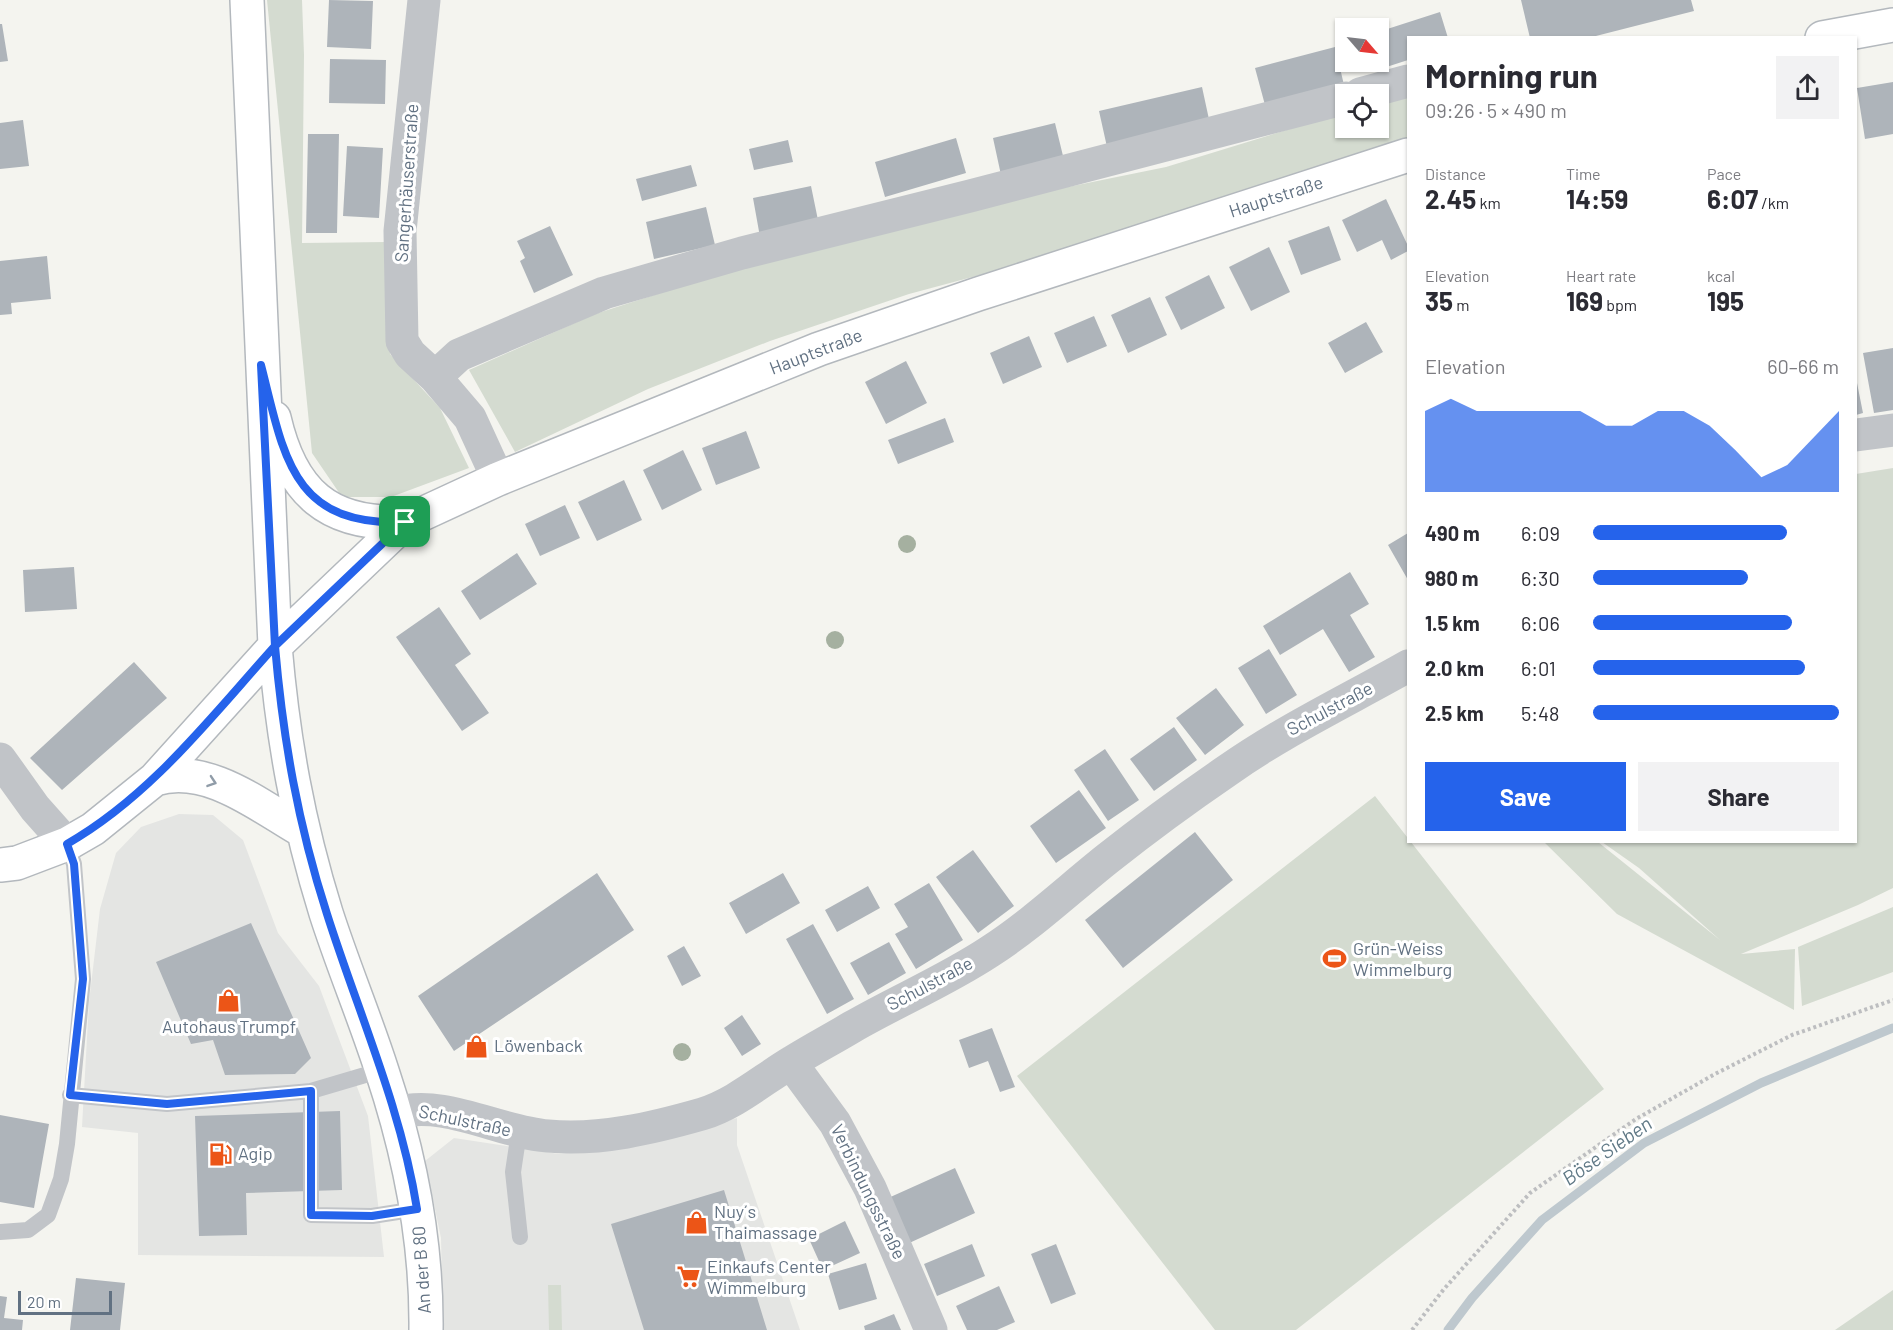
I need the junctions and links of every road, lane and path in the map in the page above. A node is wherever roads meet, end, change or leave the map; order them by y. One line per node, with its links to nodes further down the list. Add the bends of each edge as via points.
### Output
1 (247, 0): 9 (main road)
2 (424, 0): 10 (street, Sangerhäuserstraße, via 400,231 402,341)
3 (1893, 26): 4 (main road)
4 (1834, 36)
5 (1407, 81): 6 (street)
6 (1389, 86)
7 (1335, 101): 10 (street, via 753,250 604,293 459,355)
8 (1407, 155): 13 (main road, Hauptstraße, via 989,290 830,346)
9 (261, 365): 14 (main road, via 281,445 310,496 335,512 363,521); 15 (main road, An der B 80)
10 (435, 377): 13 (street, Sangerhäuserstraße, via 470,418)
11 (1893, 430): 12 (street)
12 (1857, 435)
13 (498, 479): 14 (main road, Hauptstraße)
14 (405, 522): 15 (main road, Hauptstraße)
15 (275, 646): 18 (main road, Hauptstraße); 19 (main road, An der B 80, via 284,742)
16 (1407, 667): 23 (street, Schulstraße, via 1286,732 1229,769 1107,859 1031,922 956,973 873,1014)
17 (3, 767): 20 (street)
18 (155, 779): 19 (main road, one-way to 19, via 184,774 216,782); 20 (main road, Hauptstraße, via 93,829)
19 (303, 831): 24 (main road, An der B 80, via 327,914)
20 (67, 844): 21 (main road, Hauptstraße, via 17,863); 26 (lane, via 74,864 83,979)
21 (0, 865)
22 (1893, 1000): 34 (path, via 1792,1035 1636,1119 1530,1193 1444,1289)
23 (791, 1063): 28 (street, Schulstraße, via 737,1099 706,1113 660,1125 587,1137); 33 (street, Verbindungsstraße, via 835,1123 870,1188)
24 (382, 1070): 25 (lane); 27 (main road, An der B 80)
25 (311, 1091): 26 (lane, via 167,1104); 29 (lane, via 311,1215 372,1216)
26 (70, 1095): 30 (lane, via 62,1179 48,1215 28,1230)
27 (395, 1113): 28 (street, Schulstraße, via 420,1109); 29 (main road, An der B 80)
28 (519, 1132): 31 (lane, via 513,1172)
29 (417, 1209): 32 (main road, An der B 80)
30 (0, 1232)
31 (520, 1237)
32 (426, 1330)
33 (931, 1330)
34 (1413, 1330)

